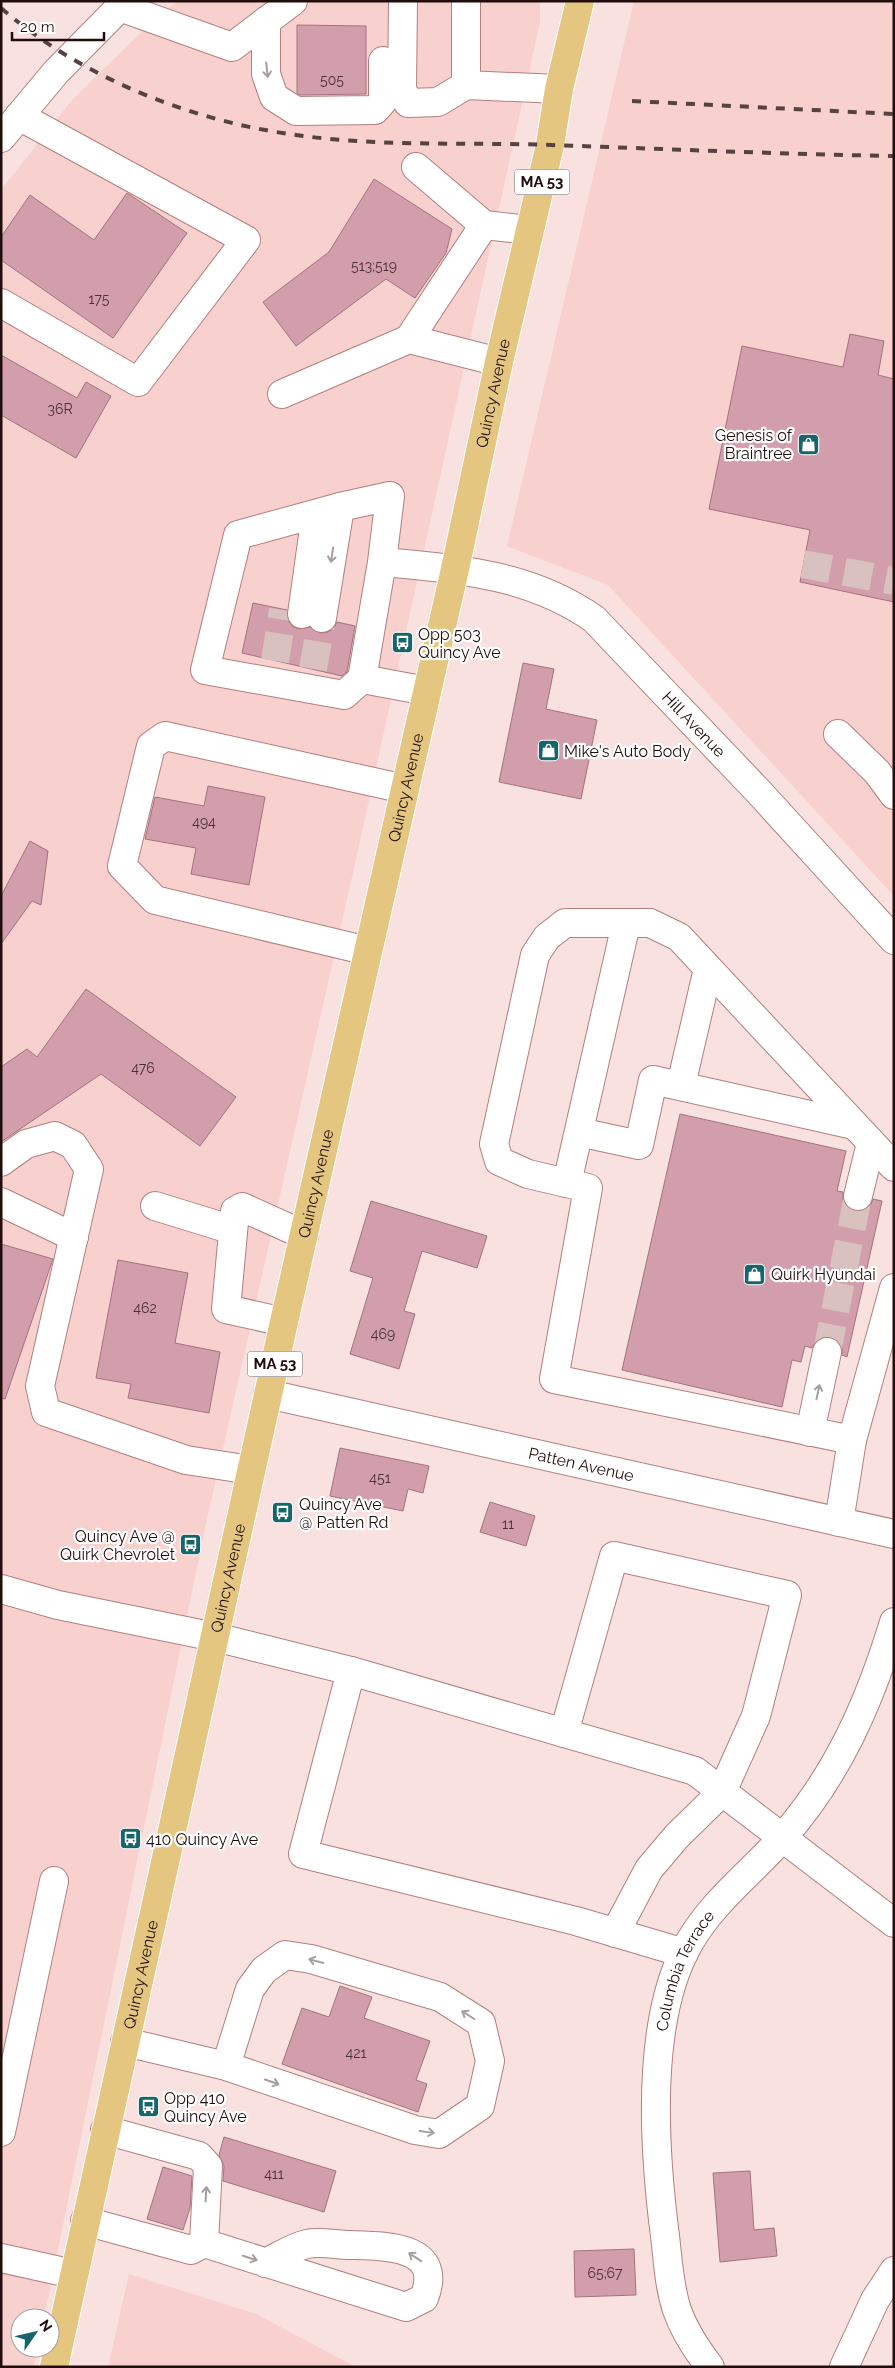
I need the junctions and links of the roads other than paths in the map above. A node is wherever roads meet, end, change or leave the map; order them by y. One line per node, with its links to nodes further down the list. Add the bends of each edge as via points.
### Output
1 (293, 1): 7 (street)
2 (386, 1): 9 (street, via 384,53)
3 (402, 1): 9 (street)
4 (466, 1): 8 (street)
5 (580, 1): 10 (main road, Quincy Avenue / MA 53)
6 (123, 4): 7 (street, via 232,47); 11 (street)
7 (266, 21): 9 (street, one-way to 9, via 266,74 274,98 296,111 375,110)
8 (466, 85): 9 (street, via 438,102 408,103); 10 (street)
9 (392, 89)
10 (558, 89): 15 (main road, Quincy Avenue / MA 53, via 550,145)
11 (19, 116): 12 (street); 16 (street, via 246,240 138,382)
12 (1, 138)
13 (416, 167): 14 (street)
14 (484, 226): 15 (street); 17 (street)
15 (530, 230): 18 (main road, Quincy Avenue / MA 53)
16 (1, 303)
17 (409, 339): 18 (street); 19 (street)
18 (499, 362): 22 (main road, Quincy Avenue / MA 53)
19 (282, 394)
20 (317, 513): 20 (street, one-way to 20, via 302,614); 21 (street, via 390,496); 23 (street, via 238,535 205,670 292,675 344,695)
21 (382, 562): 22 (street, Hill Avenue); 23 (street)
22 (455, 569): 24 (main road, Quincy Avenue / MA 53); 29 (street, Hill Avenue, via 541,589 594,619)
23 (362, 679): 24 (street)
24 (427, 691): 26 (main road, Quincy Avenue / MA 53)
25 (838, 734): 27 (street)
26 (405, 789): 30 (main road, Quincy Avenue / MA 53); 30 (street, via 165,736 151,746 122,866 155,900)
27 (894, 795)
28 (626, 924): 31 (street, via 650,923 679,937); 33 (street); 37 (street, via 565,924 547,937 535,955 494,1144 499,1161 528,1174)
29 (894, 940)
30 (368, 951): 42 (main road, Quincy Avenue / MA 53)
31 (708, 969): 32 (street); 34 (street)
32 (680, 1085): 33 (street, via 653,1080 640,1145); 34 (street)
33 (579, 1132): 37 (street)
34 (863, 1134): 36 (street); 38 (street)
35 (1, 1162): 43 (street, via 26,1144 55,1136 73,1145 89,1169)
36 (894, 1167)
37 (567, 1183): 48 (street, via 588,1188 554,1379)
38 (858, 1196)
39 (1, 1202): 43 (street)
40 (156, 1206): 41 (street)
41 (233, 1230): 42 (street, via 235,1211 242,1208); 45 (street, via 226,1309)
42 (304, 1235): 45 (main road, Quincy Avenue / MA 53)
43 (74, 1237): 50 (street, via 40,1386 46,1412 186,1460)
44 (894, 1288): 49 (street)
45 (284, 1322): 47 (main road, Quincy Avenue / MA 53)
46 (826, 1352): 48 (street, one-way to 46)
47 (268, 1394): 50 (main road, Quincy Avenue / MA 53); 51 (street, Patten Avenue)
48 (810, 1432): 49 (street)
49 (852, 1440): 51 (street)
50 (251, 1470): 55 (main road, Quincy Avenue / MA 53)
51 (839, 1522): 52 (street, Patten Avenue)
52 (894, 1534)
53 (1, 1589): 55 (street, via 58,1605)
54 (894, 1622): 59 (street, Columbia Terrace, via 871,1692 843,1752 810,1805)
55 (215, 1637): 56 (street); 64 (main road, Quincy Avenue / MA 53)
56 (351, 1672): 57 (street); 62 (street, via 302,1854)
57 (564, 1733): 58 (street, via 695,1771); 58 (street, via 614,1556 787,1595 756,1716)
58 (722, 1792): 59 (street); 62 (street, via 649,1869)
59 (782, 1838): 61 (street); 63 (street, Columbia Terrace, via 708,1914)
60 (54, 1881): 67 (street)
61 (894, 1924)
62 (615, 1933): 63 (street)
63 (684, 1953): 75 (street, Columbia Terrace, via 670,1990 659,2055 657,2156 674,2299 684,2326)
64 (125, 2042): 65 (street); 66 (main road, Quincy Avenue / MA 53)
65 (226, 2066): 65 (street, one-way to 65, via 415,2130 439,2134 480,2106 490,2061 481,2022 440,1997 311,1959 286,1955 264,1970 250,1989)
66 (105, 2130): 68 (main road, Quincy Avenue / MA 53); 69 (street, one-way to 66, via 208,2166 199,2156)
67 (1, 2132)
68 (85, 2221): 69 (street, via 191,2250); 73 (main road, Quincy Avenue / MA 53)
69 (204, 2243): 71 (street, one-way to 71)
70 (1, 2258): 73 (street)
71 (265, 2263): 71 (street, one-way to 71, via 406,2307 424,2298 430,2284 427,2266 416,2255 396,2248 307,2244)
72 (894, 2271): 76 (street, via 875,2300)
73 (73, 2274): 74 (main road, Quincy Avenue / MA 53)
74 (54, 2367)
75 (710, 2367)
76 (844, 2367)

